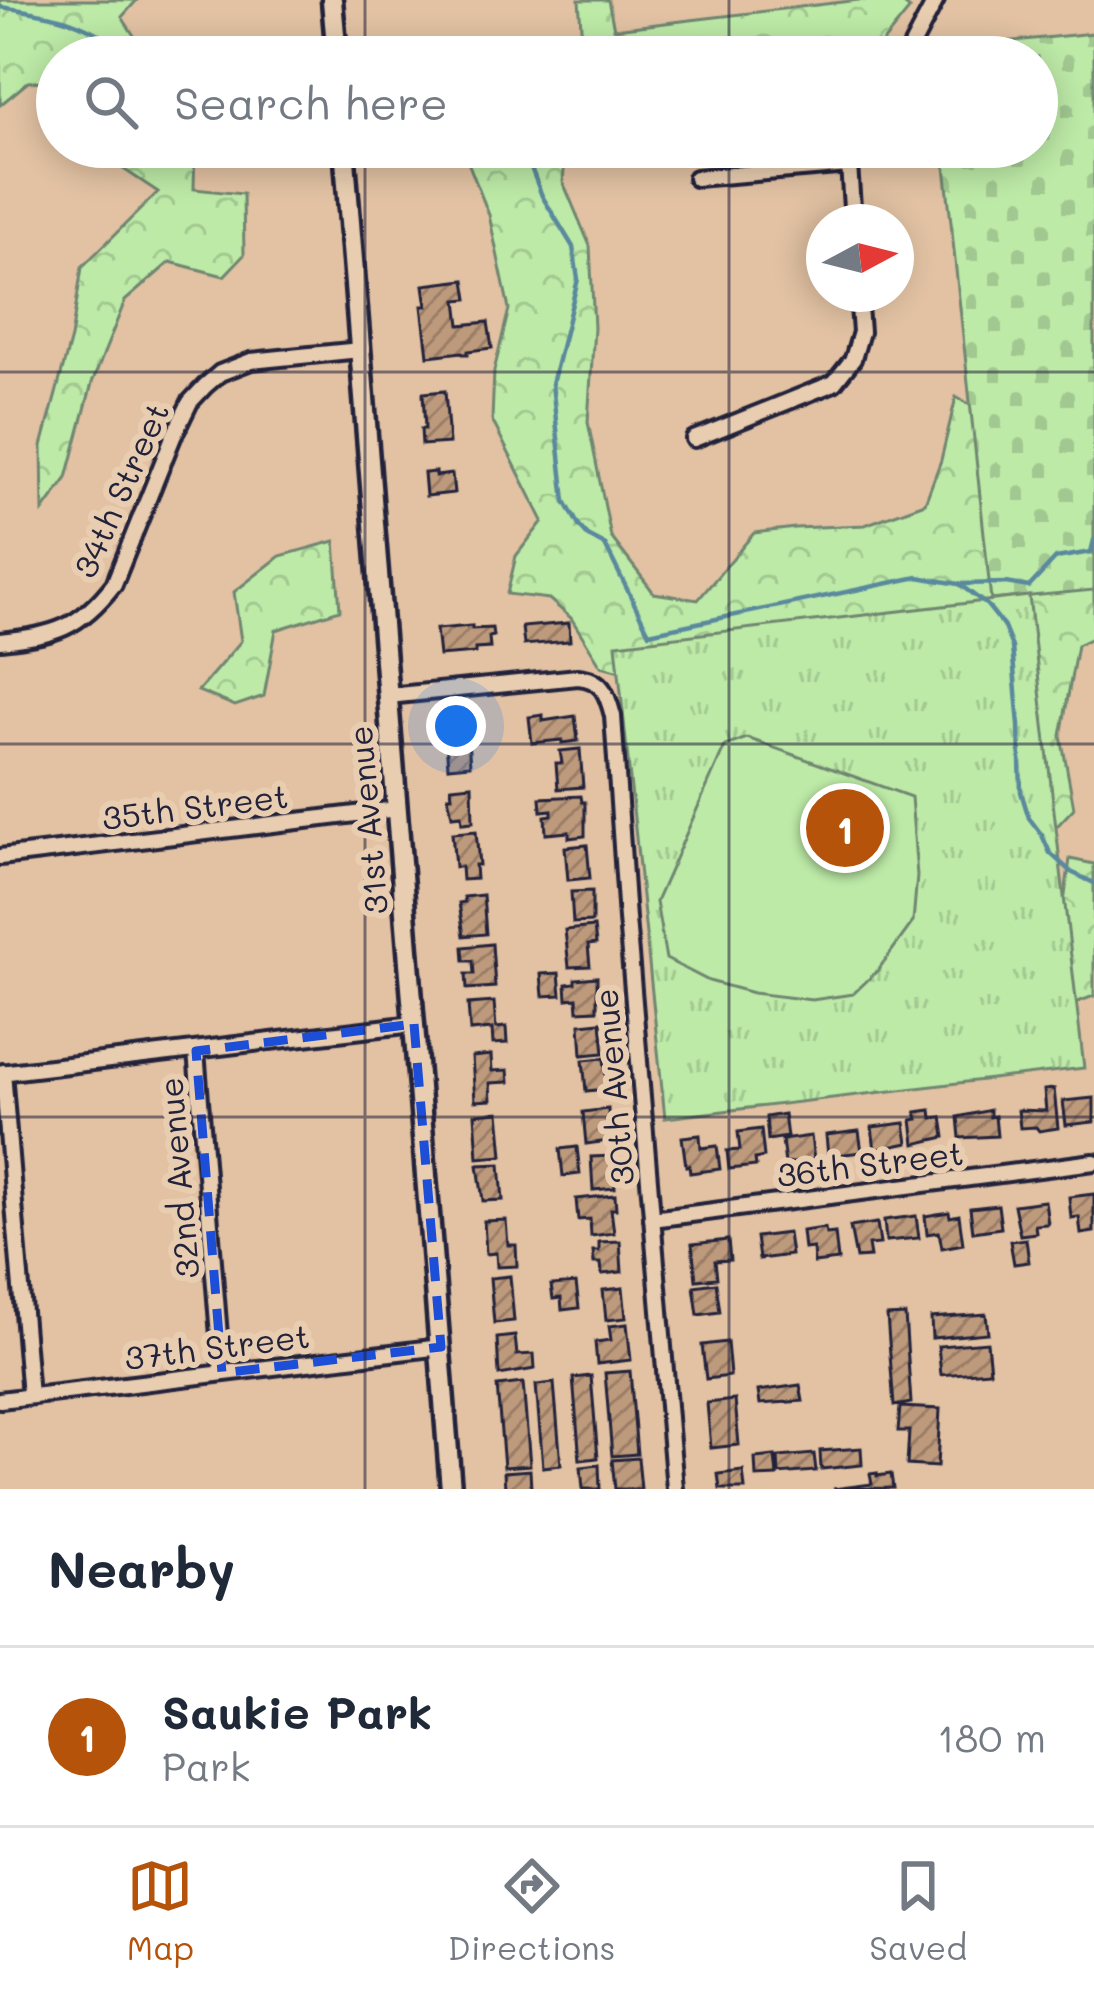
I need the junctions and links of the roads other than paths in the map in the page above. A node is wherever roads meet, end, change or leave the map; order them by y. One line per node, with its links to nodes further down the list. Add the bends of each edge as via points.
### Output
1 (332, 0): 3 (street)
2 (936, 0): 4 (street)
3 (335, 36)
4 (917, 36)
5 (346, 168): 11 (street, 31st Avenue)
6 (814, 168): 8 (street)
7 (849, 168): 9 (street)
8 (697, 178)
9 (852, 204)
10 (859, 312): 12 (street, via 853,358 834,383)
11 (360, 350): 13 (street, 34th Street, via 251,361 220,373 190,403 99,603 67,628); 14 (street, 31st Avenue)
12 (694, 439)
13 (0, 641)
14 (388, 696): 15 (street, 31st Avenue); 21 (street, 30th Avenue, via 578,677 600,682 613,716)
15 (397, 809): 16 (street, 35th Street); 17 (street, 31st Avenue)
16 (0, 857)
17 (414, 1024): 18 (street); 22 (street, 31st Avenue)
18 (196, 1051): 19 (street); 23 (street, 32nd Avenue)
19 (2, 1072): 24 (street)
20 (1094, 1162): 21 (street, 36th Street)
21 (652, 1219): 27 (street, 30th Avenue)
22 (441, 1347): 23 (street, 37th Street); 26 (street, 31st Avenue)
23 (222, 1373): 24 (street, 37th Street)
24 (29, 1396): 25 (street, 37th Street)
25 (0, 1400)
26 (452, 1489)
27 (675, 1489)

